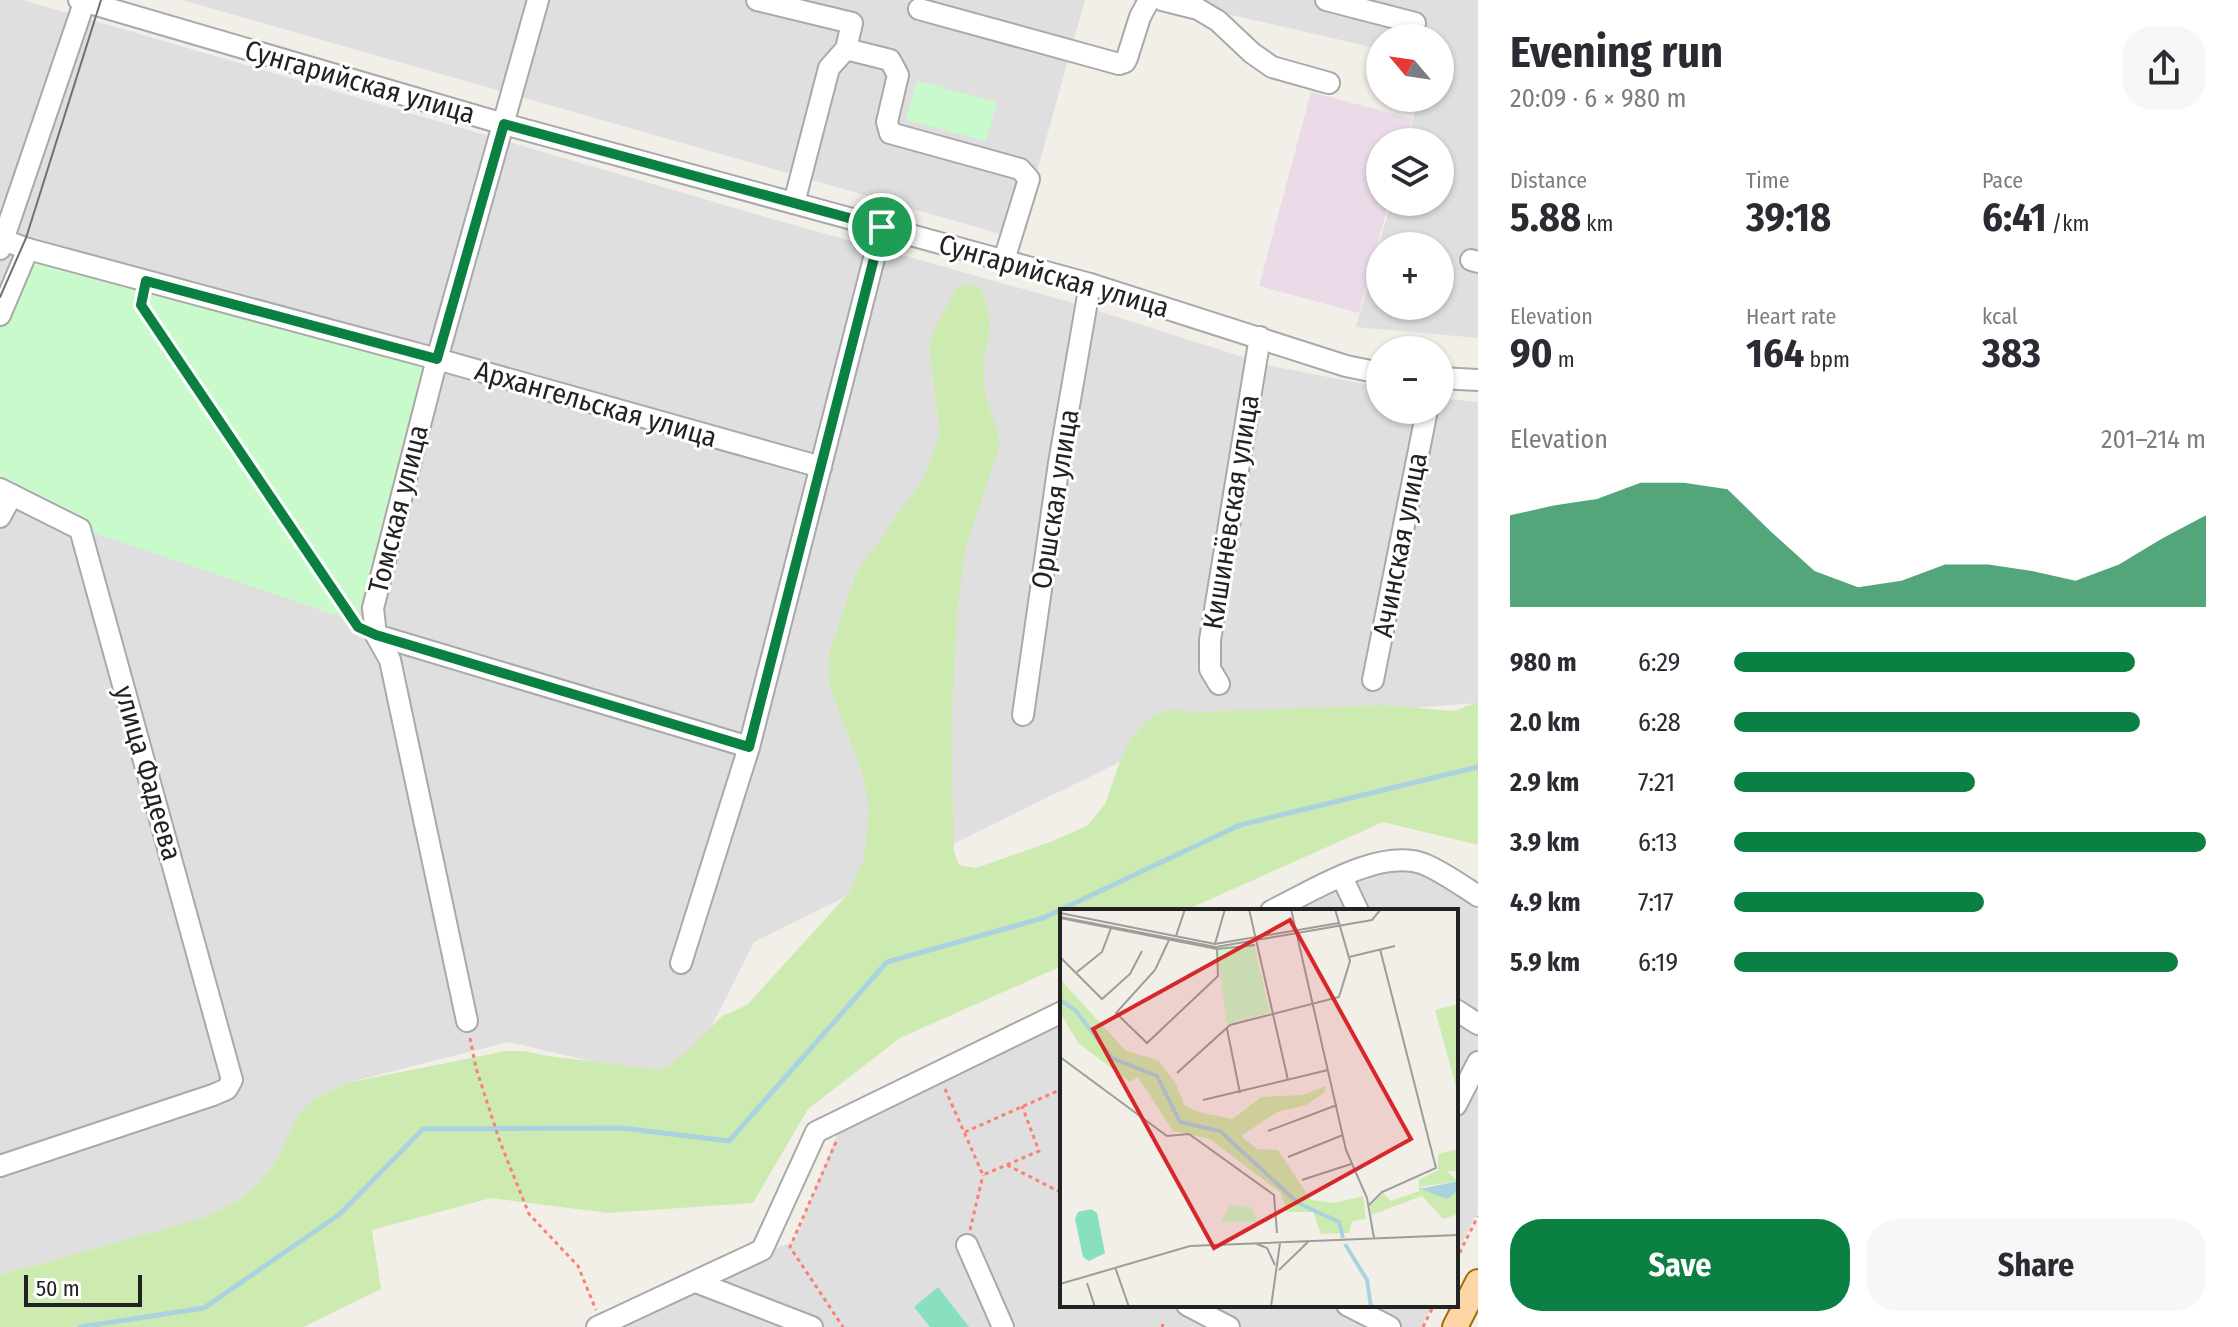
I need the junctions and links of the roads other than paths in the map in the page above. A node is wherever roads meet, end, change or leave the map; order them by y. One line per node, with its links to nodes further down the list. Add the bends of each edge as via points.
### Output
1 (538, 0): 11 (street, Томская улица)
2 (757, 0): 9 (street, via 852,23)
3 (1149, 0): 7 (street, via 1127,58 1119,64)
4 (1162, 0): 10 (street, via 1198,9 1218,21 1272,67)
5 (1326, 0): 8 (street)
6 (83, 1): 11 (street, Сунгарийская улица); 14 (street)
7 (919, 9)
8 (1415, 23)
9 (846, 49): 12 (street, via 829,68); 16 (street, via 890,60 898,75 887,122 890,133 1020,169 1029,179)
10 (1329, 83)
11 (504, 124): 12 (street, Сунгарийская улица); 20 (street, Томская улица)
12 (794, 203): 13 (street, Сунгарийская улица)
13 (882, 227): 16 (street, Сунгарийская улица); 25 (street)
14 (1, 243): 15 (street, Архангельская улица)
15 (28, 249): 18 (street); 20 (street, Архангельская улица)
16 (1004, 260): 17 (street, Сунгарийская улица)
17 (1090, 284): 19 (street, Сунгарийская улица); 31 (street, Оршская улица)
18 (0, 315)
19 (1260, 337): 21 (street, Сунгарийская улица); 30 (street, Кишинёвская улица, via 1210,640 1210,669)
20 (437, 359): 25 (street, Архангельская улица); 28 (street, Томская улица, via 373,608)
21 (1366, 370)
22 (1454, 379): 23 (street)
23 (1478, 380)
24 (1424, 424): 29 (street, Ачинская улица)
25 (821, 467): 32 (street)
26 (6, 492): 27 (street); 44 (street, улица Фадеева, via 80,529 232,1080 213,1095)
27 (0, 517)
28 (376, 635): 32 (street); 40 (street, Томская улица, via 390,660)
29 (1373, 680)
30 (1219, 684)
31 (1023, 715)
32 (749, 747): 37 (street)
33 (1342, 877): 34 (street, via 1372,864 1421,863); 35 (street); 36 (street)
34 (1478, 896)
35 (1275, 909)
36 (1357, 909)
37 (681, 963)
38 (1458, 1011): 41 (street)
39 (1060, 1013): 46 (street, via 816,1132 762,1250)
40 (467, 1021)
41 (1478, 1024)
42 (1478, 1062): 43 (street)
43 (1458, 1101)
44 (0, 1166)
45 (967, 1245): 53 (street)
46 (696, 1282): 50 (street); 52 (street)
47 (1478, 1282): 55 (main road)
48 (1191, 1307): 54 (street)
49 (1353, 1307): 51 (street)
50 (599, 1326)
51 (1385, 1326)
52 (812, 1327)
53 (1003, 1327)
54 (1229, 1327)
55 (1455, 1327)

